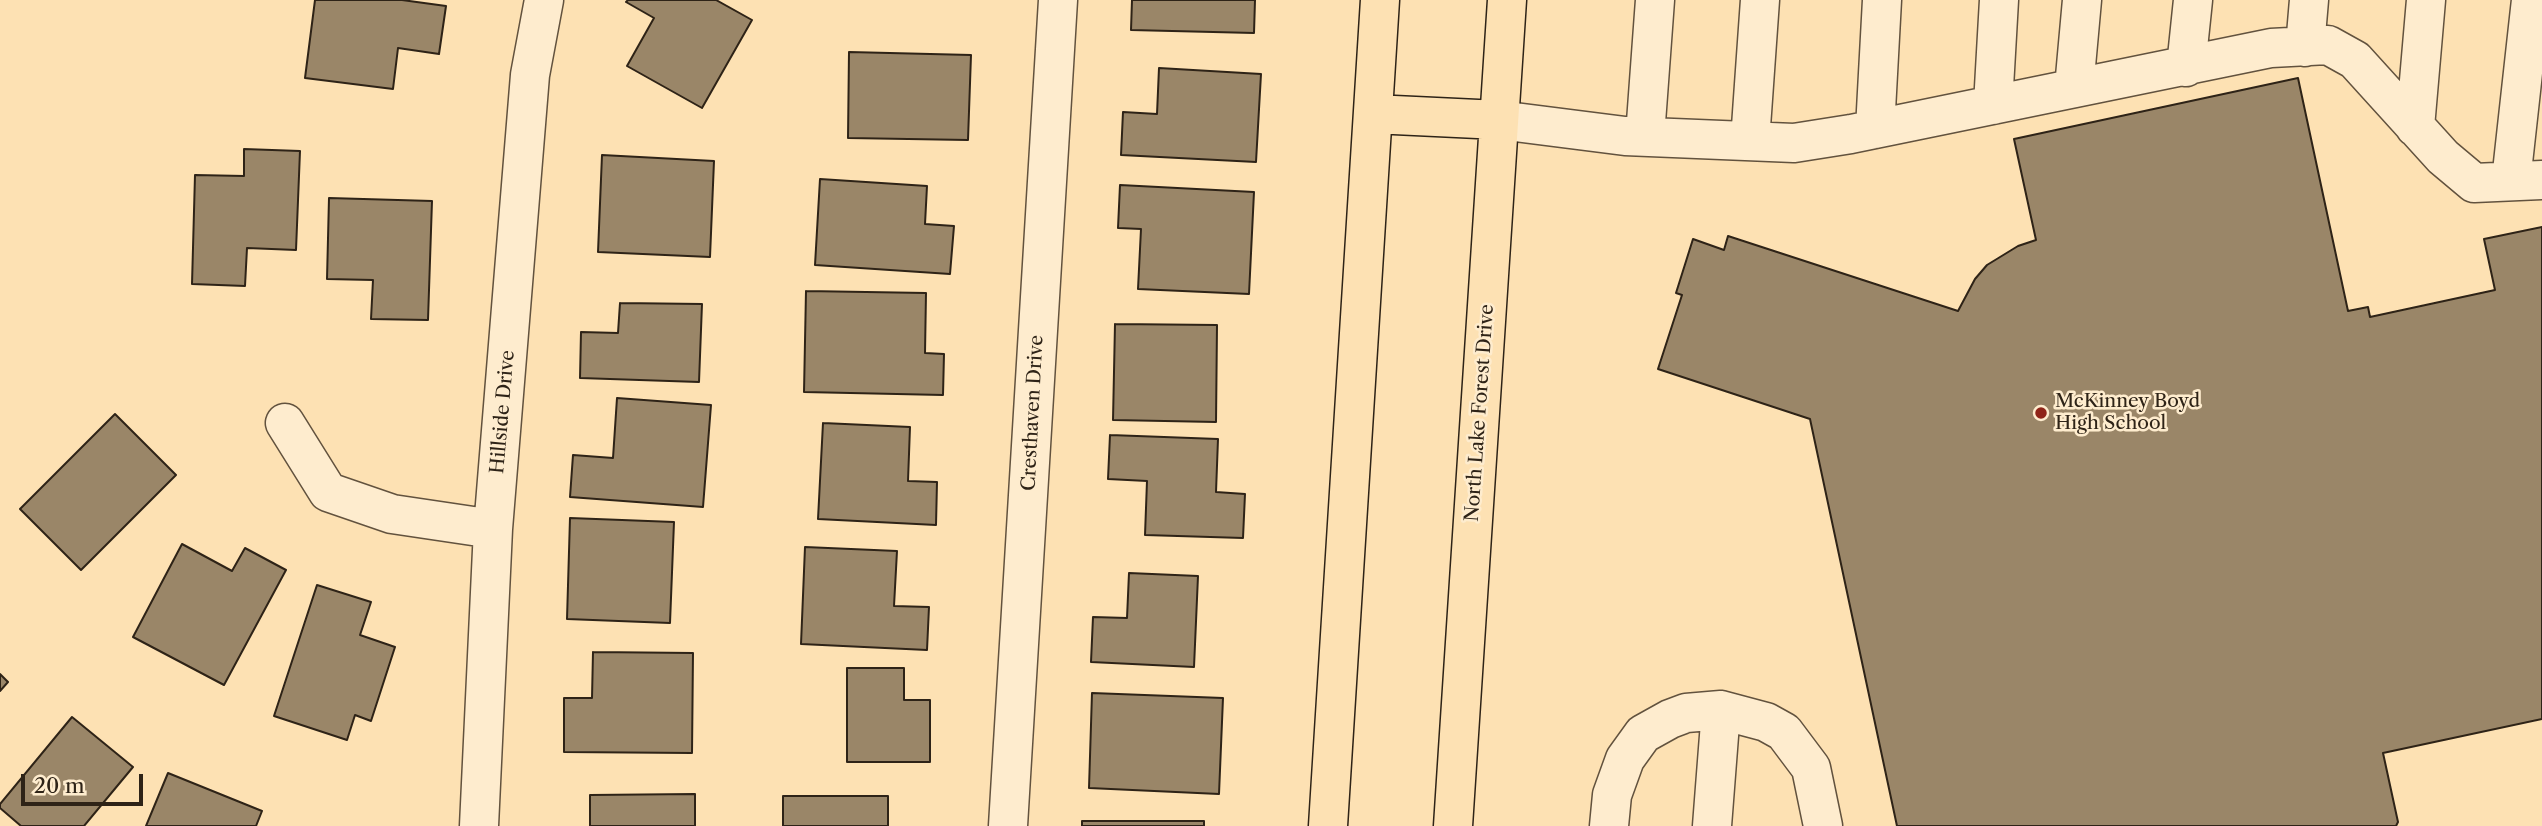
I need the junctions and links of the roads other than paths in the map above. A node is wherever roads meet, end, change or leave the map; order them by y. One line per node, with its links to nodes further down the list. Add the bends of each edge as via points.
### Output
1 (544, 0): 26 (street, Hillside Drive, via 530,75)
2 (1058, 0): 29 (street, Cresthaven Drive)
3 (1380, 0): 18 (main road)
4 (1507, 0): 19 (main road, North Lake Forest Drive)
5 (1654, 0): 22 (street)
6 (1760, 0): 23 (street)
7 (1882, 0): 21 (street)
8 (1999, 0): 17 (street)
9 (2082, 0): 16 (street)
10 (2193, 0): 15 (street)
11 (2309, 0): 14 (street)
12 (2426, 0): 20 (street)
13 (2531, 0): 24 (street)
14 (2305, 47): 15 (street, via 2271,48); 20 (street, via 2328,45 2355,60)
15 (2186, 67): 16 (street)
16 (2074, 88): 17 (street)
17 (1993, 105): 21 (street)
18 (1373, 114): 19 (main road); 30 (main road)
19 (1499, 120): 22 (street); 31 (main road, North Lake Forest Drive)
20 (2416, 127): 24 (street, via 2474,183)
21 (1875, 130): 23 (street, via 1794,143)
22 (1645, 136): 23 (street)
23 (1750, 141)
24 (2527, 181)
25 (285, 423): 26 (street, via 328,492 391,513)
26 (493, 529): 28 (street, Hillside Drive)
27 (1721, 710): 32 (street, via 1686,713 1643,734 1625,759 1612,795); 33 (street); 34 (street, via 1766,722 1784,732 1811,768)
28 (479, 826)
29 (1008, 826)
30 (1328, 826)
31 (1453, 826)
32 (1609, 826)
33 (1712, 826)
34 (1824, 826)

